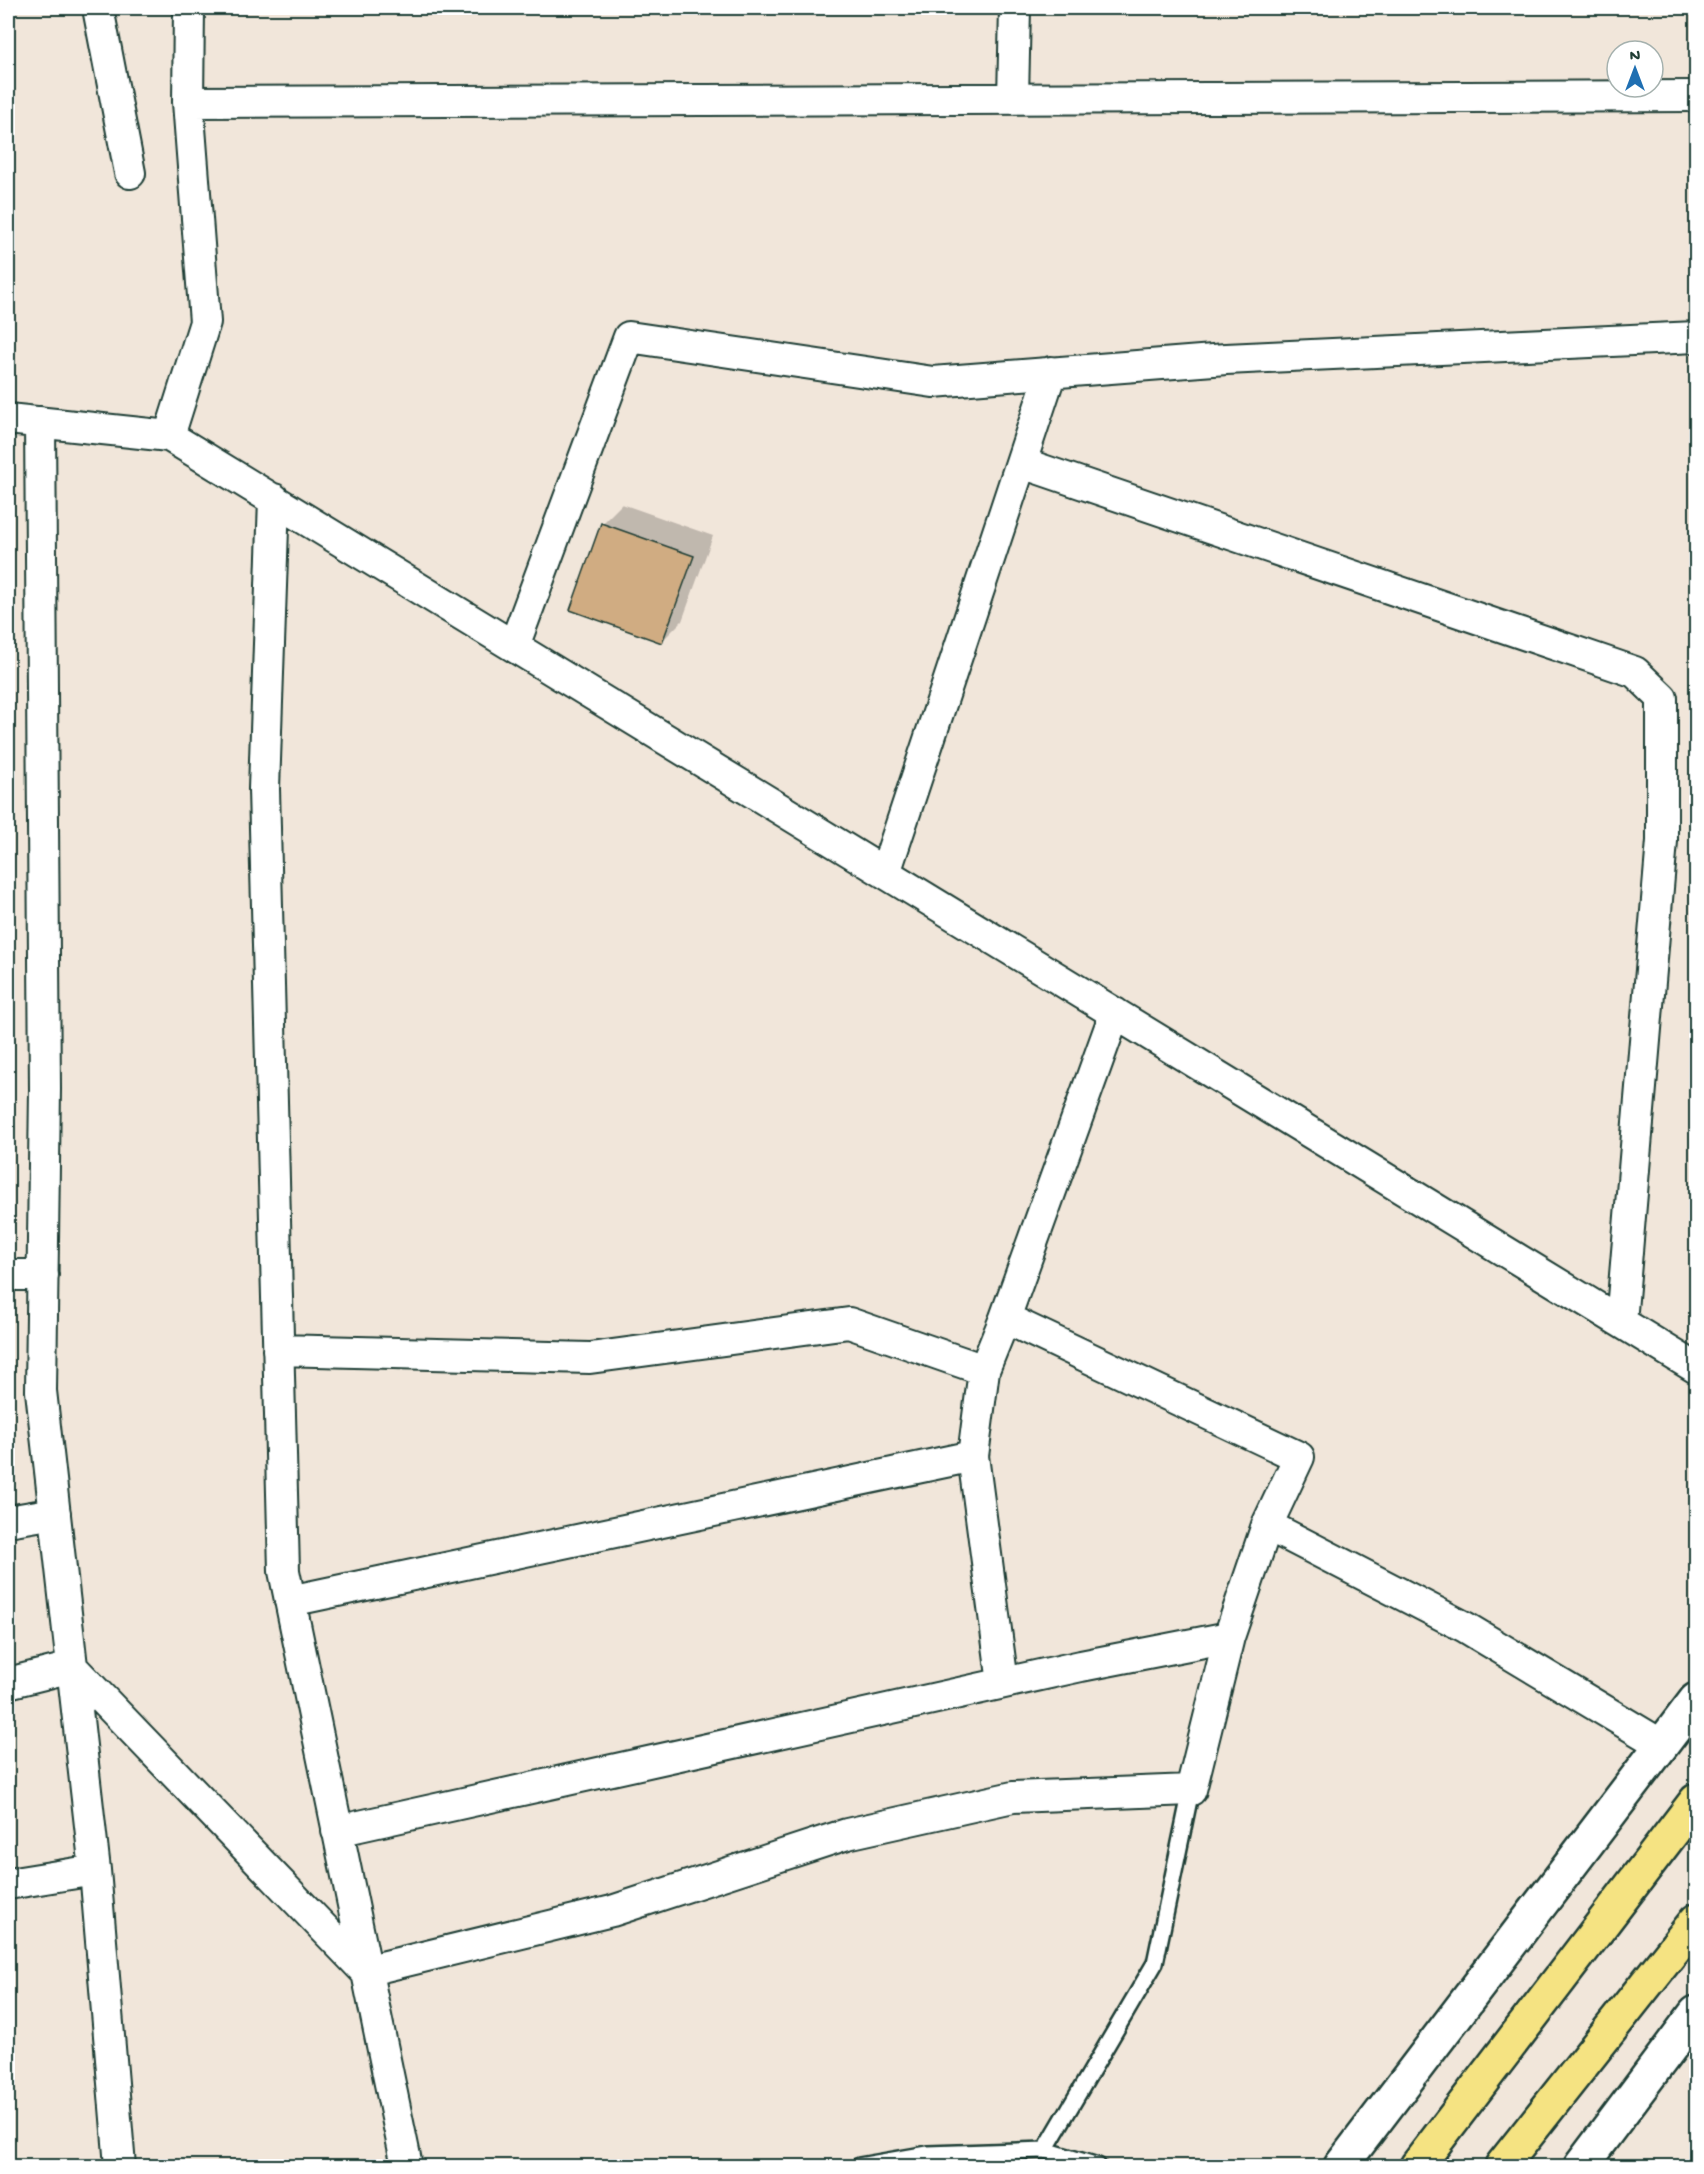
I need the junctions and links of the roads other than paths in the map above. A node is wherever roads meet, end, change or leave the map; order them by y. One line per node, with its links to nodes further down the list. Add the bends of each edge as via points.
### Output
1 (98, 8): 7 (street)
2 (189, 8): 6 (street)
3 (1015, 8): 5 (street)
4 (1696, 96): 5 (street)
5 (1013, 98): 6 (street)
6 (188, 102): 12 (street, via 206,322)
7 (130, 173)
8 (1696, 337): 9 (street, via 1226,359)
9 (1051, 372): 13 (street); 15 (street, via 933,382 629,337)
10 (8, 419): 11 (street)
11 (40, 422): 12 (street); 19 (street)
12 (169, 436): 14 (street)
13 (1022, 463): 16 (street); 21 (street, via 1635,672 1662,698 1662,841)
14 (274, 499): 15 (street); 22 (street, via 264,789)
15 (514, 646): 16 (street)
16 (885, 873): 17 (street)
17 (1115, 1013): 20 (street); 21 (street)
18 (8, 1275): 19 (street)
19 (43, 1275): 26 (street, via 41,1391)
20 (1005, 1318): 24 (street); 28 (street, via 1299,1457)
21 (1621, 1322): 23 (street)
22 (278, 1350): 24 (street, via 590,1358 849,1323); 29 (street, via 284,1571)
23 (1696, 1368)
24 (984, 1370): 25 (street)
25 (973, 1456): 29 (street); 33 (street)
26 (55, 1513): 27 (street); 31 (street)
27 (8, 1521)
28 (1267, 1525): 30 (street); 35 (street, via 1464,1627)
29 (290, 1601): 38 (street)
30 (1229, 1637): 33 (street); 36 (street)
31 (72, 1668): 32 (street); 39 (street); 42 (street)
32 (8, 1683)
33 (1003, 1683): 38 (street)
34 (1696, 1700): 35 (street)
35 (1662, 1745): 49 (street)
36 (1191, 1790): 42 (street, via 1013,1797 847,1834 612,1911); 44 (lane, via 1155,1963)
37 (1696, 1801): 50 (highway)
38 (337, 1832): 42 (street)
39 (95, 1870): 40 (street); 45 (street)
40 (8, 1884)
41 (1696, 1921): 51 (highway)
42 (365, 1971): 46 (street)
43 (1696, 2013): 52 (street)
44 (1045, 2150): 47 (lane, via 928,2154); 48 (lane)
45 (120, 2166)
46 (407, 2166)
47 (859, 2166)
48 (1098, 2166)
49 (1341, 2166)
50 (1417, 2166)
51 (1502, 2166)
52 (1581, 2166)

